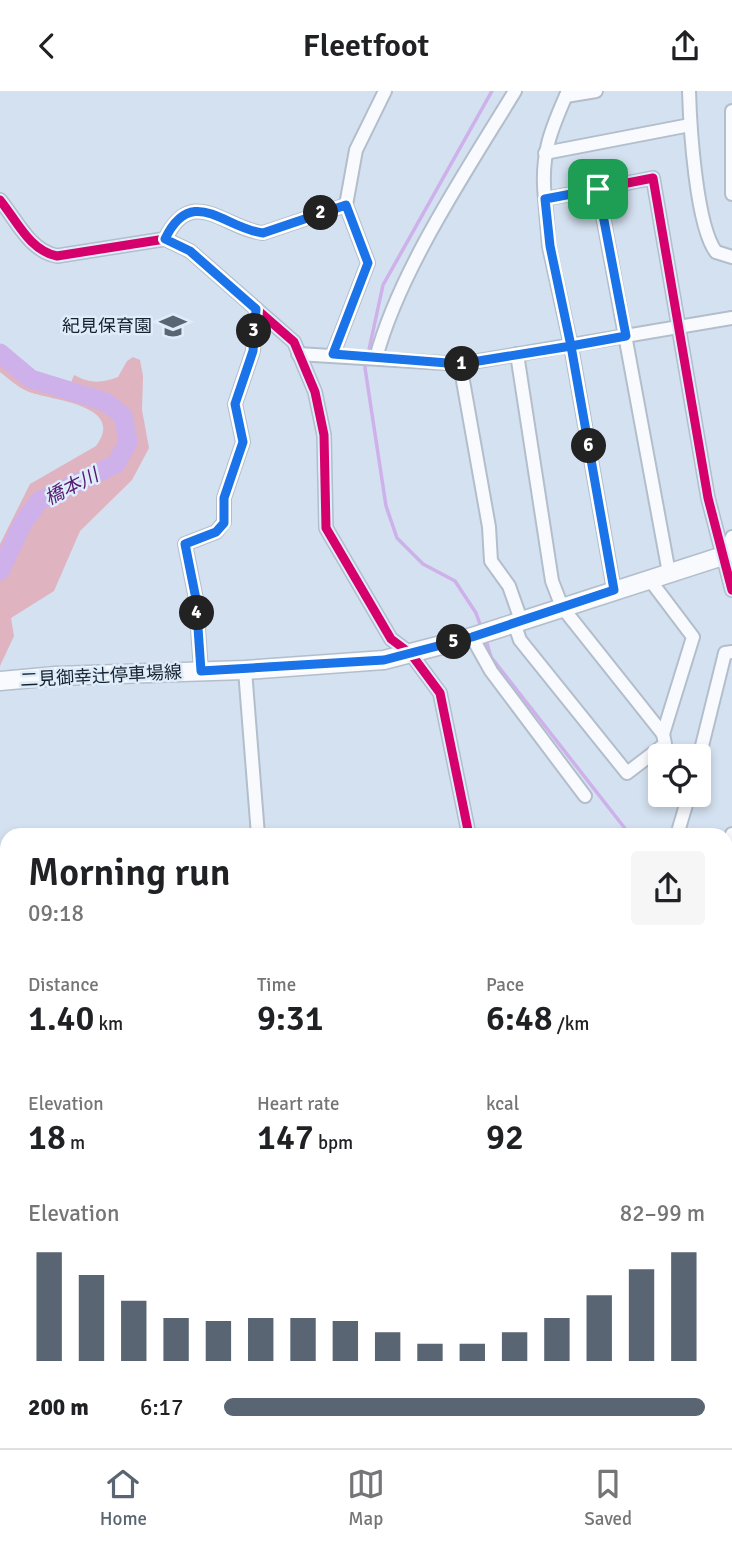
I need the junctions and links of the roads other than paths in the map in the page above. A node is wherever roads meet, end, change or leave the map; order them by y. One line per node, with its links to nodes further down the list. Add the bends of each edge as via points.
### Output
1 (385, 91): 13 (street, via 356,149)
2 (515, 91): 24 (street, via 441,214 385,324)
3 (596, 91): 5 (street)
4 (689, 91): 7 (street)
5 (567, 94): 8 (street, via 551,126)
6 (732, 111): 10 (street)
7 (690, 125): 8 (street); 15 (street, via 706,236 716,252)
8 (545, 153): 11 (street)
9 (598, 189): 11 (street); 18 (street, via 653,178); 19 (street)
10 (732, 194)
11 (545, 199): 20 (street)
12 (0, 200): 14 (street, via 44,253 57,256)
13 (346, 205): 14 (street, via 263,233 217,214 184,213); 23 (street, via 368,263)
14 (165, 239): 16 (street, via 190,251)
15 (732, 257)
16 (256, 309): 21 (street, via 294,342); 38 (street, via 253,351 235,404 243,442 224,498 224,523 216,532 185,544 196,599)
17 (732, 318): 18 (street)
18 (679, 325): 19 (street); 27 (street)
19 (626, 336): 20 (street); 28 (street)
20 (571, 346): 22 (street); 30 (street)
21 (298, 354): 23 (street); 36 (street, via 315,392 324,435 326,528 391,639)
22 (517, 354): 25 (street); 32 (street, via 552,581)
23 (337, 355): 24 (street)
24 (374, 358): 25 (street)
25 (460, 364): 33 (street, via 491,561 509,586)
26 (732, 537): 27 (street)
27 (727, 556): 28 (main road, 二見御幸辻停車場線); 31 (street)
28 (669, 573): 29 (main road, 二見御幸辻停車場線)
29 (650, 580): 30 (main road, 二見御幸辻停車場線); 40 (street, via 693,637)
30 (614, 590): 32 (main road, 二見御幸辻停車場線)
31 (732, 590)
32 (562, 607): 33 (main road, 二見御幸辻停車場線); 40 (street)
33 (517, 622): 34 (main road, 二見御幸辻停車場線); 40 (street, via 520,640 627,773 665,744)
34 (478, 634): 36 (main road, 二見御幸辻停車場線); 42 (street, via 491,671)
35 (732, 652): 41 (street, via 725,653)
36 (411, 654): 37 (main road, 二見御幸辻停車場線); 45 (street, via 440,693)
37 (245, 670): 38 (main road, 二見御幸辻停車場線); 44 (street)
38 (201, 671): 39 (main road, 二見御幸辻停車場線)
39 (4, 681)
40 (663, 734)
41 (702, 744)
42 (585, 796)
43 (685, 807): 46 (street)
44 (256, 828)
45 (468, 828)
46 (679, 828)

